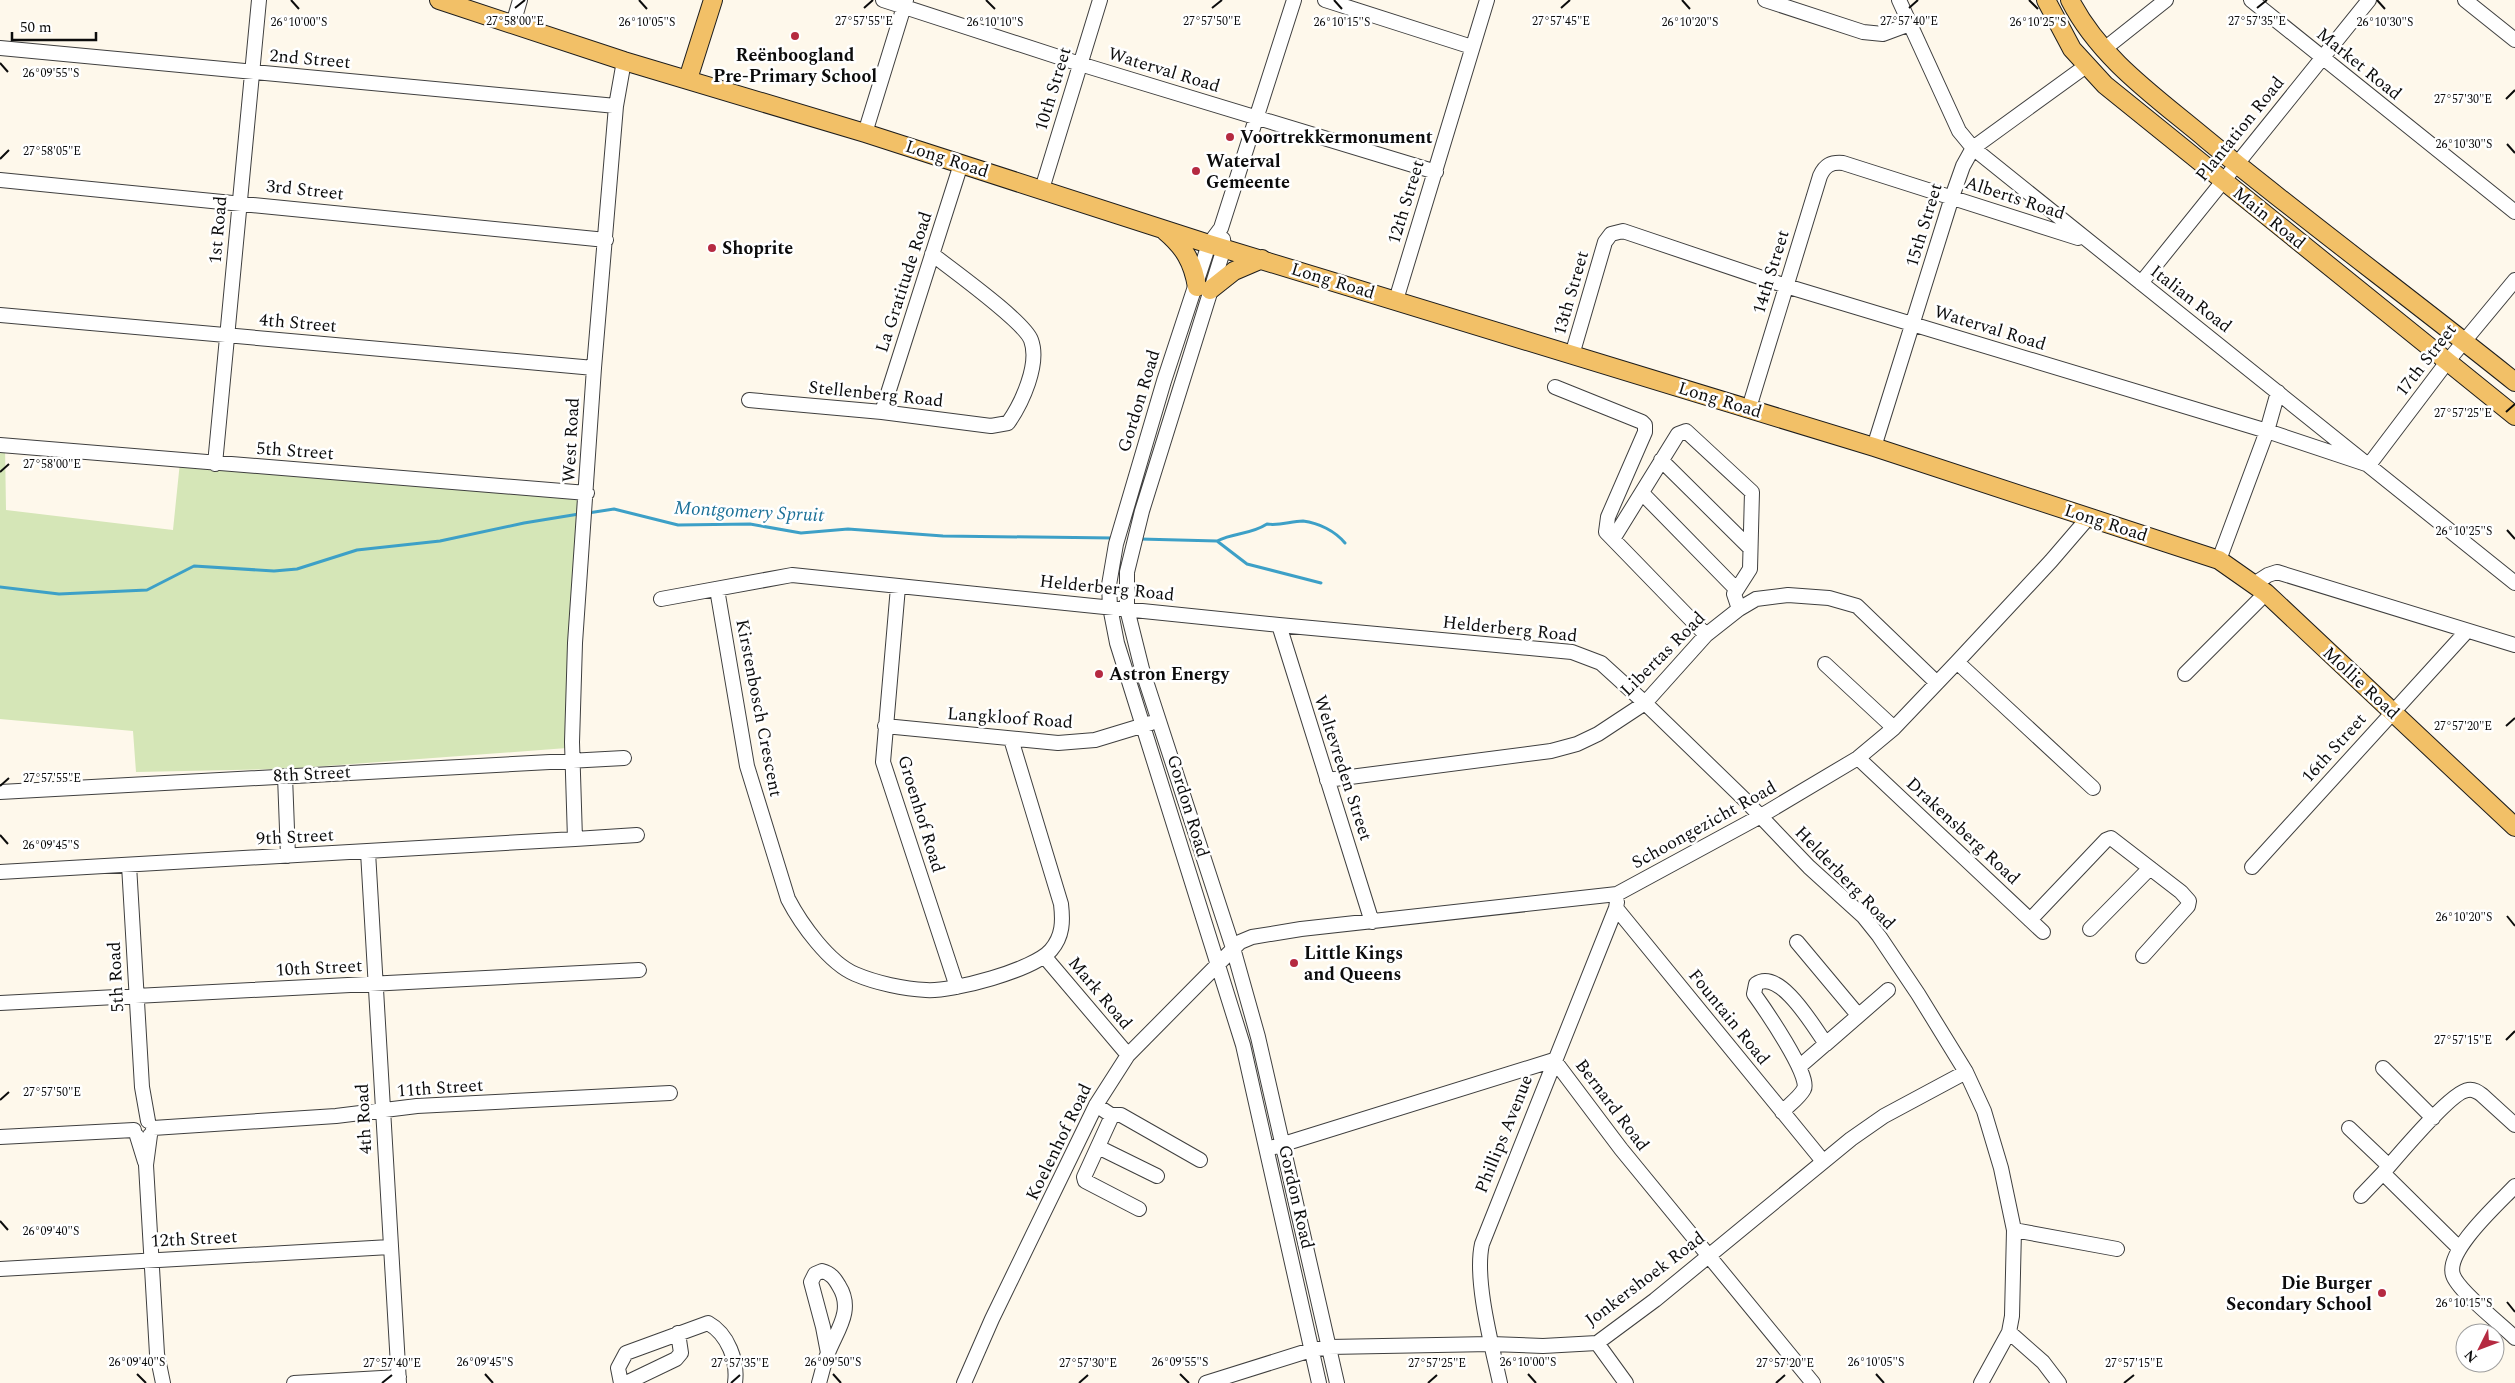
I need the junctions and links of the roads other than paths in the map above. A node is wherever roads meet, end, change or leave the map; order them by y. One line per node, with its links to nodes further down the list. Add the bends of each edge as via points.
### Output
1 (259, 0): 29 (street, 1st Road)
2 (440, 0): 19 (main road, Long Road)
3 (520, 0): 19 (street)
4 (713, 0): 30 (main road)
5 (883, 0): 18 (street, Waterval Road)
6 (1100, 0): 27 (street, 10th Street)
7 (1294, 0): 32 (street)
8 (1325, 0): 22 (street)
9 (1487, 0): 22 (street, 12th Street)
10 (1765, 0): 20 (street, via 1863,32 1883,34)
11 (1899, 0): 20 (street, Italian Road)
12 (2046, 0): 28 (main road, Main Road, via 2062,33)
13 (2070, 0): 24 (main road, Main Road)
14 (2166, 0): 24 (street)
15 (2251, 0): 25 (street, Market Road)
16 (2369, 0): 25 (street, Plantation Road)
17 (2464, 0): 21 (street)
18 (905, 3): 27 (street, Waterval Road); 33 (street)
19 (512, 24): 26 (main road, Long Road)
20 (1910, 24): 34 (street, Italian Road, via 1959,130)
21 (2515, 40)
22 (1472, 47): 38 (street, 12th Street)
23 (0, 48): 29 (street, 2nd Street)
24 (2103, 50): 36 (main road, Main Road)
25 (2321, 58): 36 (street, Plantation Road); 44 (street, Market Road)
26 (624, 61): 30 (main road, Long Road); 31 (street, West Road)
27 (1080, 64): 32 (street, Waterval Road); 41 (street, 10th Street)
28 (2086, 66): 34 (street, 15th Street); 40 (main road, Main Road)
29 (251, 72): 31 (street, 2nd Street); 43 (street, 1st Road)
30 (688, 79): 33 (main road, Long Road)
31 (616, 106): 46 (street, West Road)
32 (1257, 118): 38 (street, Waterval Road); 49 (street)
33 (865, 133): 37 (main road, Long Road)
34 (1973, 148): 42 (street, 15th Street); 48 (street, Italian Road)
35 (1843, 163): 42 (street, Alberts Road); 54 (street, 14th Street, via 1830,163 1822,171)
36 (2236, 163): 40 (street, Plantation Road); 60 (main road, Main Road)
37 (961, 164): 41 (main road, Long Road); 50 (street, La Gratitude Road)
38 (1436, 172): 56 (street, 12th Street)
39 (0, 180): 43 (street, 3rd Street)
40 (2223, 180): 53 (street, Plantation Road); 62 (main road, Main Road)
41 (1042, 189): 45 (main road, Long Road)
42 (1952, 197): 48 (street, Alberts Road); 58 (street, 15th Street)
43 (240, 202): 46 (street, 3rd Street); 59 (street, 1st Road)
44 (2515, 212)
45 (1160, 227): 49 (main road, Long Road); 55 (main road, via 1175,239 1189,258)
46 (606, 240): 63 (street, West Road)
47 (1605, 242): 54 (street, Waterval Road, via 1616,232 1629,232); 61 (street, 13th Street)
48 (2089, 242): 53 (street, Italian Road)
49 (1216, 246): 51 (main road, Long Road); 55 (street, Gordon Road)
50 (932, 254): 69 (street, La Gratitude Road); 69 (street, Stellenberg Road, via 1014,320 1030,338 1032,362 1024,397 1008,423 1000,426)
51 (1262, 259): 55 (main road); 56 (main road, Long Road)
52 (2515, 280): 60 (street, 17th Street)
53 (2141, 283): 66 (street, Italian Road)
54 (1786, 286): 58 (street, Waterval Road); 68 (street, 14th Street)
55 (1203, 288): 89 (street, Gordon Road, via 1164,380 1117,539 1110,575); 90 (street, Gordon Road, via 1127,572)
56 (1396, 300): 61 (main road, Long Road)
57 (0, 315): 59 (street, 4th Street)
58 (1913, 324): 71 (street, Waterval Road); 73 (street, 15th Street)
59 (227, 335): 63 (street, 4th Street); 75 (street, 1st Road)
60 (2464, 341): 62 (street, 17th Street); 64 (main road, Main Road)
61 (1572, 355): 68 (main road, Long Road)
62 (2447, 362): 70 (main road, Main Road); 76 (street, 17th Street)
63 (594, 368): 78 (street, West Road)
64 (2515, 382)
65 (1555, 387): 80 (street, via 1645,425 1645,432 1605,526)
66 (2278, 392): 71 (street); 76 (street, Italian Road)
67 (749, 400): 69 (street, Stellenberg Road)
68 (1749, 408): 73 (main road, Long Road)
69 (882, 412)
70 (2515, 416)
71 (2267, 431): 76 (street, Waterval Road); 82 (street)
72 (0, 445): 75 (street, 5th Street)
73 (1874, 448): 79 (main road, Long Road)
74 (1661, 460): 77 (street); 81 (street); 81 (street, via 1678,434 1686,431 1751,490)
75 (215, 464): 78 (street, 5th Street)
76 (2369, 465): 83 (street, Italian Road)
77 (1642, 493): 80 (street); 86 (street)
78 (586, 505): 109 (street, West Road, via 575,643)
79 (2088, 518): 82 (main road, Long Road); 96 (street, Schoongezicht Road)
80 (1613, 539): 94 (street)
81 (1750, 548): 86 (street, via 1750,569)
82 (2223, 562): 87 (main road, Mollie Road)
83 (2515, 583)
84 (898, 587): 85 (street, Helderberg Road, via 792,575); 89 (street, Helderberg Road); 103 (street, Groenhof Road)
85 (717, 589): 88 (street, Helderberg Road); 137 (street, Kirstenbosch Crescent, via 747,766 785,891 797,917 840,964 854,974 925,990)
86 (1736, 589): 91 (street, via 1734,594)
87 (2260, 589): 93 (street, via 2272,573 2277,572); 98 (street); 101 (main road, Mollie Road)
88 (661, 599)
89 (1110, 607): 90 (street, Helderberg Road); 104 (street, Gordon Road, via 1117,642)
90 (1127, 609): 92 (street, Helderberg Road); 102 (street, Gordon Road)
91 (1739, 609): 94 (street, Libertas Road); 99 (street, Libertas Road, via 1756,599 1788,595 1829,598 1857,606)
92 (1278, 625): 100 (street, Helderberg Road, via 1572,652 1600,662); 111 (street, Weltevreden Street)
93 (2466, 632): 95 (street); 101 (street, 16th Street)
94 (1706, 636): 100 (street, Libertas Road)
95 (2515, 646)
96 (1957, 662): 99 (street, Schoongezicht Road); 112 (street)
97 (1825, 664): 105 (street)
98 (2185, 674)
99 (1937, 683): 105 (street, Schoongezicht Road)
100 (1646, 703): 111 (street, Libertas Road, via 1598,734 1551,751); 114 (street, Helderberg Road)
101 (2392, 712): 115 (main road, Mollie Road); 122 (street, 16th Street)
102 (1159, 720): 104 (street, Langkloof Road); 131 (street, Gordon Road)
103 (885, 726): 106 (street, Langkloof Road); 137 (street, Groenhof Road, via 884,762)
104 (1143, 726): 106 (street, Langkloof Road, via 1078,742 1045,743); 134 (street, Gordon Road)
105 (1894, 728): 108 (street, Schoongezicht Road)
106 (1011, 738): 132 (street, Kirstenbosch Crescent, via 1061,904 1062,928 1051,950)
107 (624, 758): 109 (street, 8th Street)
108 (1858, 758): 114 (street, Schoongezicht Road); 126 (street, Drakensberg Road)
109 (572, 760): 110 (street, 8th Street); 117 (street, West Road)
110 (285, 776): 113 (street, 8th Street); 119 (street)
111 (1327, 780): 127 (street, Weltevreden Street)
112 (2093, 788)
113 (0, 792)
114 (1760, 817): 124 (street, Schoongezicht Road); 146 (street, Helderberg Road, via 1879,936)
115 (2515, 827)
116 (637, 835): 117 (street, 9th Street)
117 (575, 840): 118 (street, 9th Street)
118 (368, 852): 119 (street, 9th Street); 136 (street, 4th Road)
119 (288, 856): 120 (street, 9th Street)
120 (129, 865): 123 (street, 9th Street); 138 (street, 5th Road)
121 (2150, 868): 126 (street, via 2110,838); 128 (street); 133 (street, via 2187,897 2190,903)
122 (2252, 868)
123 (0, 872)
124 (1617, 894): 125 (street); 127 (street, Schoongezicht Road)
125 (1616, 908): 143 (street, Phillips Avenue); 150 (street, Fountain Road)
126 (2030, 920): 129 (street, Drakensberg Road)
127 (1372, 922): 131 (street, Schoongezicht Road, via 1252,937)
128 (2090, 929)
129 (2043, 932)
130 (1797, 942): 140 (street)
131 (1233, 948): 134 (street, Koelenhof Road); 157 (street, Gordon Road)
132 (1044, 956): 137 (street, Kirstenbosch Crescent, via 1017,969); 142 (street, Mark Road)
133 (2143, 956)
134 (1218, 964): 142 (street, Koelenhof Road); 159 (street, Gordon Road, via 1243,1045)
135 (639, 970): 136 (street, 10th Street)
136 (375, 984): 138 (street, 10th Street); 149 (street, 4th Road)
137 (957, 987)
138 (136, 995): 139 (street, 10th Street); 155 (street, 5th Road)
139 (0, 1003)
140 (1858, 1016): 141 (street); 141 (street, via 1888,990)
141 (1826, 1044): 144 (street); 144 (street, via 1783,988 1768,981 1756,984 1754,994)
142 (1128, 1055): 148 (street, Koelenhof Road)
143 (1554, 1060): 157 (street, Bernard Road); 171 (street, Bernard Road, via 1621,1149); 178 (street, Phillips Avenue, via 1482,1244 1479,1266)
144 (1799, 1067): 150 (street, via 1804,1076 1804,1088)
145 (2383, 1068): 152 (street)
146 (1966, 1072): 161 (street, Jonkershoek Road, via 1884,1116); 167 (street, Helderberg Road, via 1984,1111 2001,1168)
147 (670, 1093): 149 (street, 11th Street, via 417,1106)
148 (1096, 1105): 151 (street); 191 (street, Koelenhof Road)
149 (383, 1111): 155 (street, 11th Street); 168 (street, 4th Road)
150 (1782, 1112): 161 (street, Fountain Road)
151 (1111, 1115): 158 (street); 160 (street, via 1121,1115)
152 (2433, 1118): 153 (street, via 2460,1093 2476,1090); 162 (street)
153 (2515, 1125)
154 (2349, 1128): 162 (street)
155 (143, 1129): 156 (street, 11th Street); 172 (street, 5th Road)
156 (0, 1137)
157 (1283, 1145): 159 (street, Bernard Road); 179 (street, Gordon Road)
158 (1098, 1147): 163 (street); 166 (street, via 1085,1181)
159 (1265, 1148): 180 (street, Gordon Road)
160 (1200, 1160)
161 (1822, 1160): 171 (street, Jonkershoek Road)
162 (2386, 1169): 165 (street); 169 (street)
163 (1157, 1176)
164 (2515, 1186): 169 (street)
165 (2361, 1196)
166 (1139, 1209)
167 (2014, 1230): 170 (street); 174 (street, Helderberg Road)
168 (390, 1247): 172 (street, 12th Street); 183 (street, 4th Road)
169 (2459, 1248): 176 (street, via 2452,1261 2453,1276)
170 (2117, 1249)
171 (1709, 1256): 177 (street, Jonkershoek Road); 197 (street, Bernard Road)
172 (151, 1261): 173 (street, 12th Street); 182 (street, 5th Road)
173 (0, 1269)
174 (2009, 1332): 198 (street, Helderberg Road); 199 (street, via 2039,1358)
175 (678, 1333): 187 (street, via 626,1353 618,1368); 188 (street, via 681,1353 676,1359); 189 (street, via 708,1323 716,1328 733,1356)
176 (2515, 1338)
177 (1597, 1342): 178 (street, Jonkershoek Road, via 1543,1346); 196 (street)
178 (1491, 1344): 179 (street, Jonkershoek Road); 195 (street, Phillips Avenue)
179 (1329, 1347): 180 (street, Jonkershoek Road); 194 (street, Gordon Road)
180 (1311, 1350): 192 (street, Jonkershoek Road); 193 (street, Gordon Road)
181 (828, 1353): 181 (street, via 811,1282 815,1274 822,1271 836,1280 846,1309); 190 (street)
182 (157, 1354): 184 (street, 5th Road); 185 (street, 5th Road)
183 (399, 1380): 186 (street)
184 (151, 1383)
185 (163, 1383)
186 (294, 1383)
187 (621, 1383)
188 (626, 1383)
189 (735, 1383)
190 (819, 1383)
191 (964, 1383)
192 (1206, 1383)
193 (1319, 1383)
194 (1337, 1383)
195 (1500, 1383)
196 (1626, 1383)
197 (1813, 1383)
198 (1981, 1383)
199 (2059, 1383)

